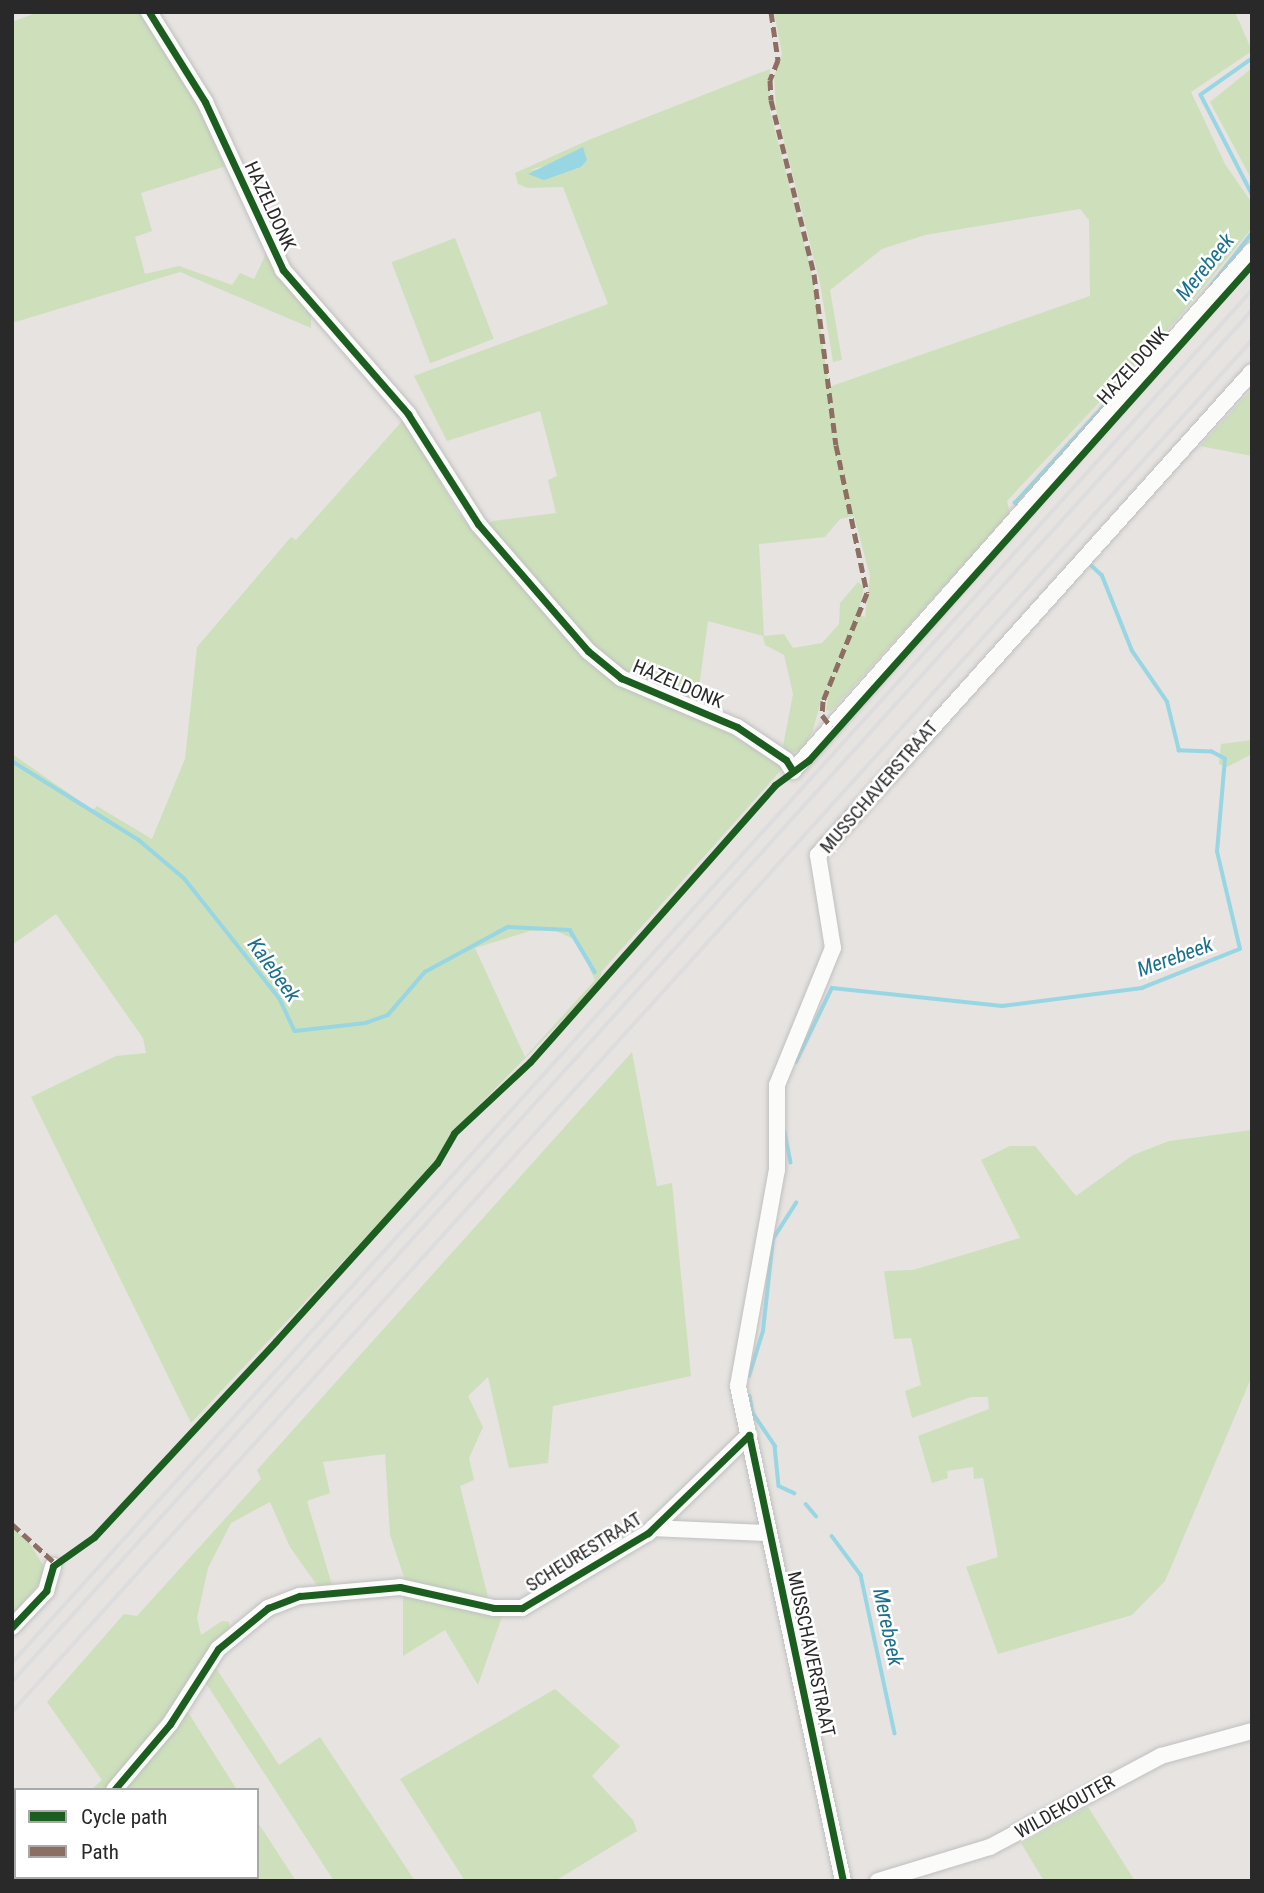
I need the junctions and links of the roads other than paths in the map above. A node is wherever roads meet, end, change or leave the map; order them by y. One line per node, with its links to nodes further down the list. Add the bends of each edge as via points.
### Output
1 (149, 12): 2 (street, HAZELDONK, via 205,102 283,270 408,414 478,524 588,651 621,678 737,727 786,760 793,771)
2 (1252, 251)
3 (1252, 372): 4 (street, MUSSCHAVERSTRAAT, via 818,855 833,948 773,1104 777,1170 738,1386)
4 (749, 1435): 5 (street, SCHEURESTRAAT); 6 (street, MUSSCHAVERSTRAAT)
5 (653, 1528): 6 (street, SCHEURESTRAAT); 10 (street, SCHEURESTRAAT, via 522,1608 494,1608 400,1587 300,1596 268,1608 218,1649 170,1724)
6 (769, 1533): 11 (street, MUSSCHAVERSTRAAT)
7 (53, 1566): 8 (street, via 46,1591)
8 (12, 1628)
9 (1252, 1731): 12 (street, WILDEKOUTER, via 1161,1756 990,1847)
10 (116, 1788)
11 (843, 1881)
12 (878, 1881)

